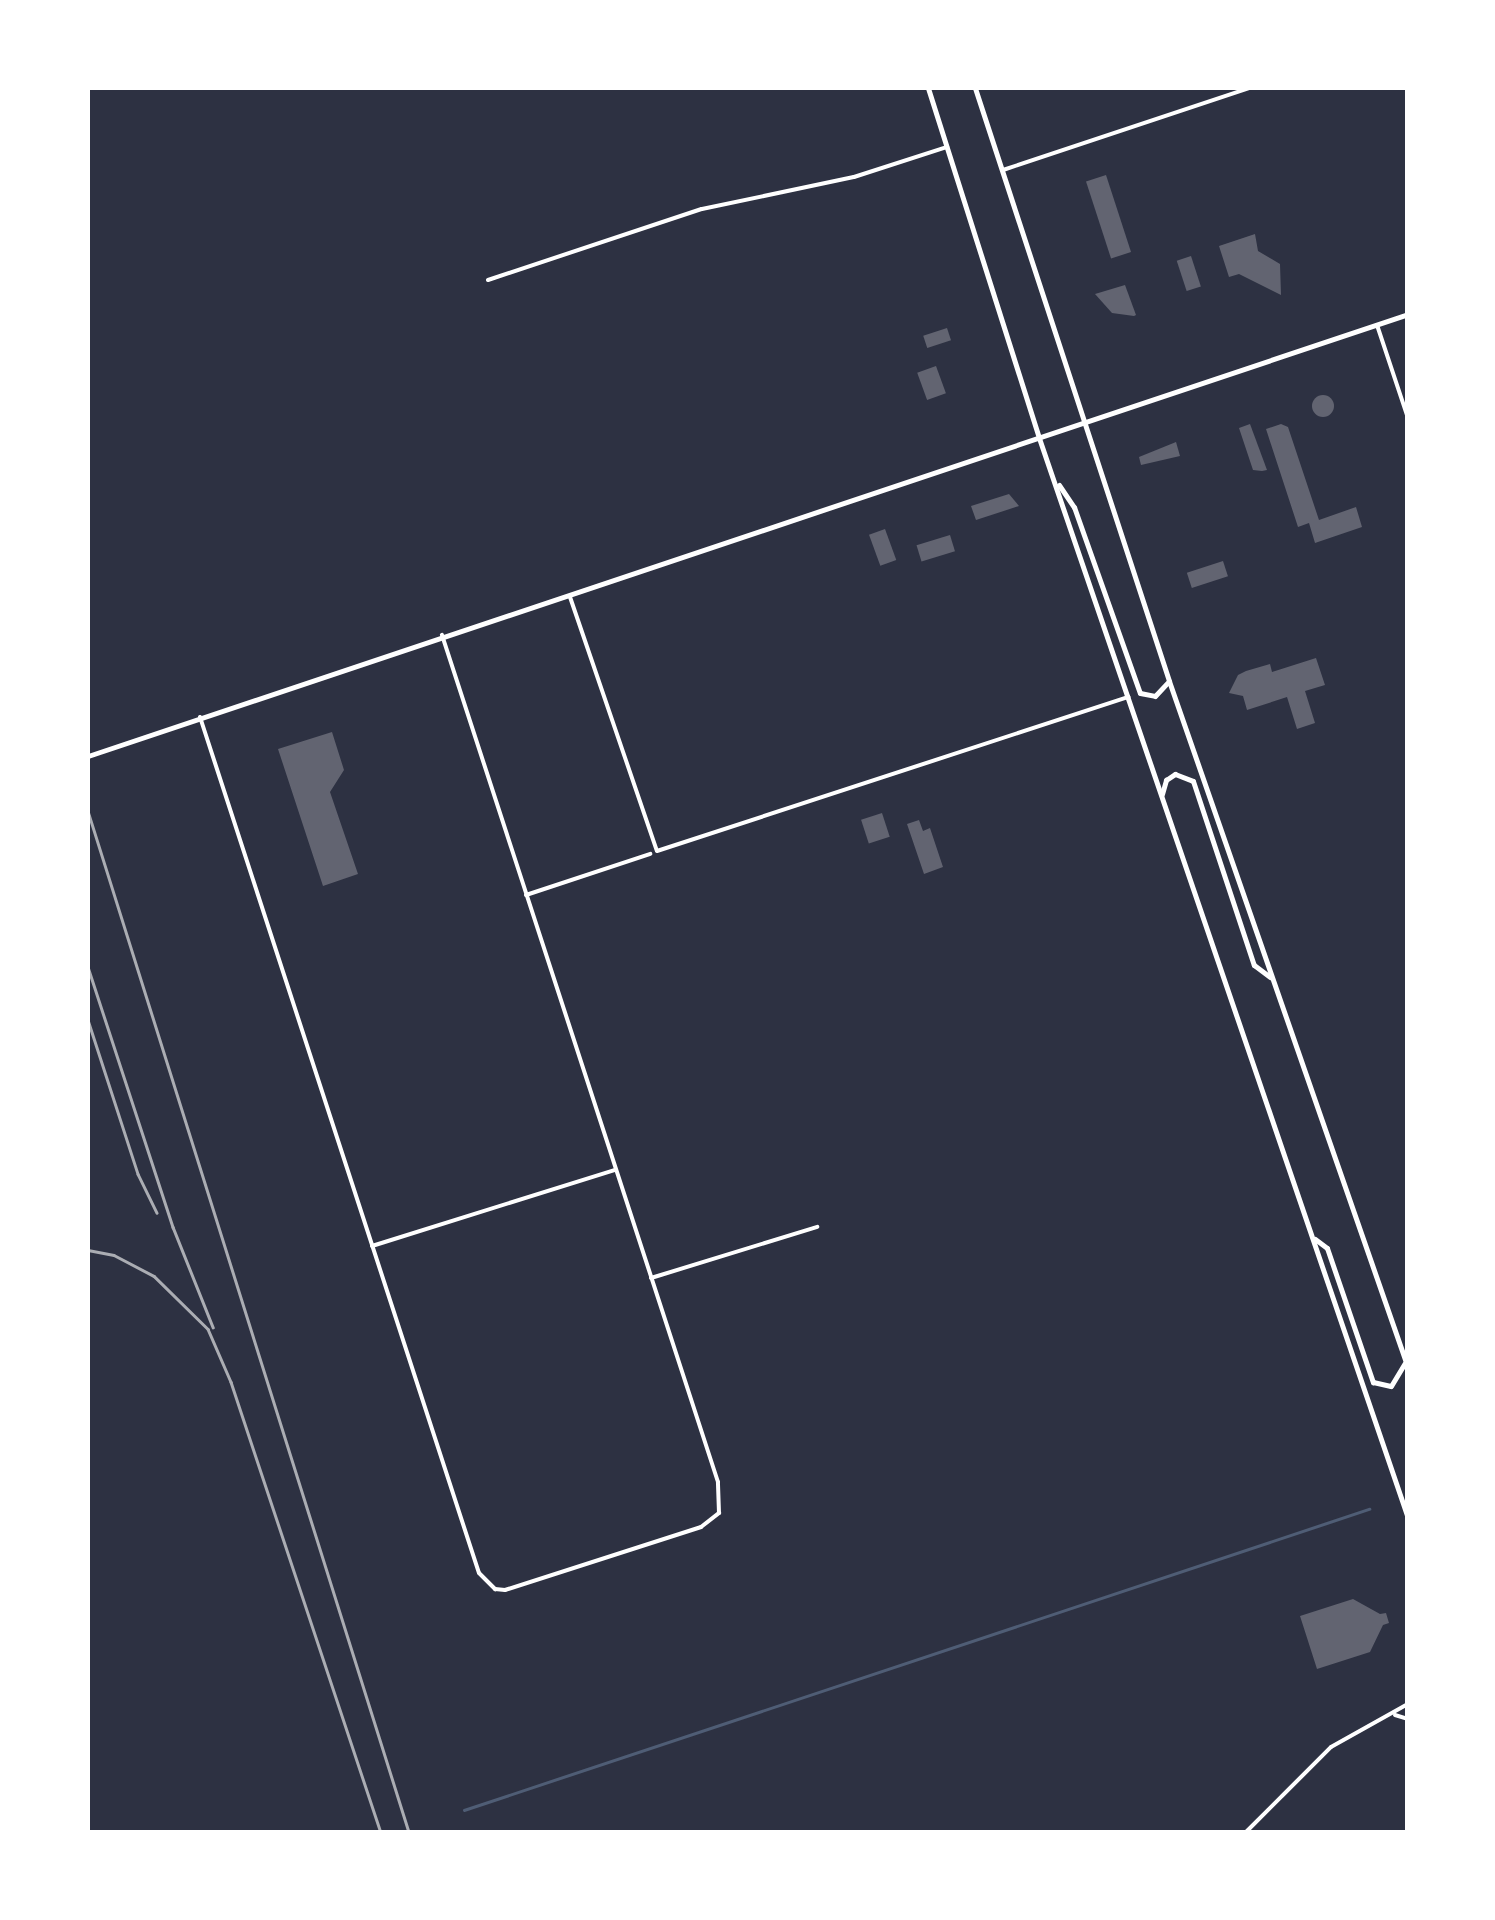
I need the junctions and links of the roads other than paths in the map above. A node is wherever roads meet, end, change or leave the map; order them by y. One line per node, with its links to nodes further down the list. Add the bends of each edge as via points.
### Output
1 (928, 88): 4 (main road)
2 (975, 88): 5 (main road)
3 (1250, 88): 5 (street)
4 (947, 147): 6 (street, via 854,177 702,209); 11 (main road)
5 (1002, 170): 10 (main road)
6 (488, 280)
7 (1408, 314): 8 (main road)
8 (1377, 325): 9 (street); 10 (main road)
9 (1408, 418)
10 (1085, 422): 11 (main road); 15 (main road)
11 (1039, 438): 12 (main road); 13 (main road)
12 (1054, 479): 15 (main road, via 1074,507 1140,693 1155,696); 16 (main road)
13 (569, 594): 14 (main road); 16 (street, via 657,851)
14 (442, 635): 17 (main road); 21 (street)
15 (1169, 681): 22 (main road)
16 (1128, 697): 19 (main road)
17 (200, 717): 18 (main road); 26 (street)
18 (88, 756)
19 (1162, 796): 22 (main road, via 1175,774 1193,781 1254,965); 25 (main road)
20 (650, 854): 21 (street)
21 (525, 896): 23 (street)
22 (1272, 978): 28 (main road)
23 (614, 1170): 26 (street); 27 (street)
24 (816, 1227): 27 (street)
25 (1312, 1237): 28 (main road, via 1328,1248 1373,1382 1396,1383); 29 (main road)
26 (372, 1246): 27 (street, via 476,1564 495,1589 701,1528 719,1513 718,1482)
27 (652, 1278)
28 (1406, 1365)
29 (1408, 1518)
30 (1408, 1704): 31 (street)
31 (1395, 1715): 32 (street); 33 (street, via 1331,1747)
32 (1408, 1719)
33 (1246, 1832)

